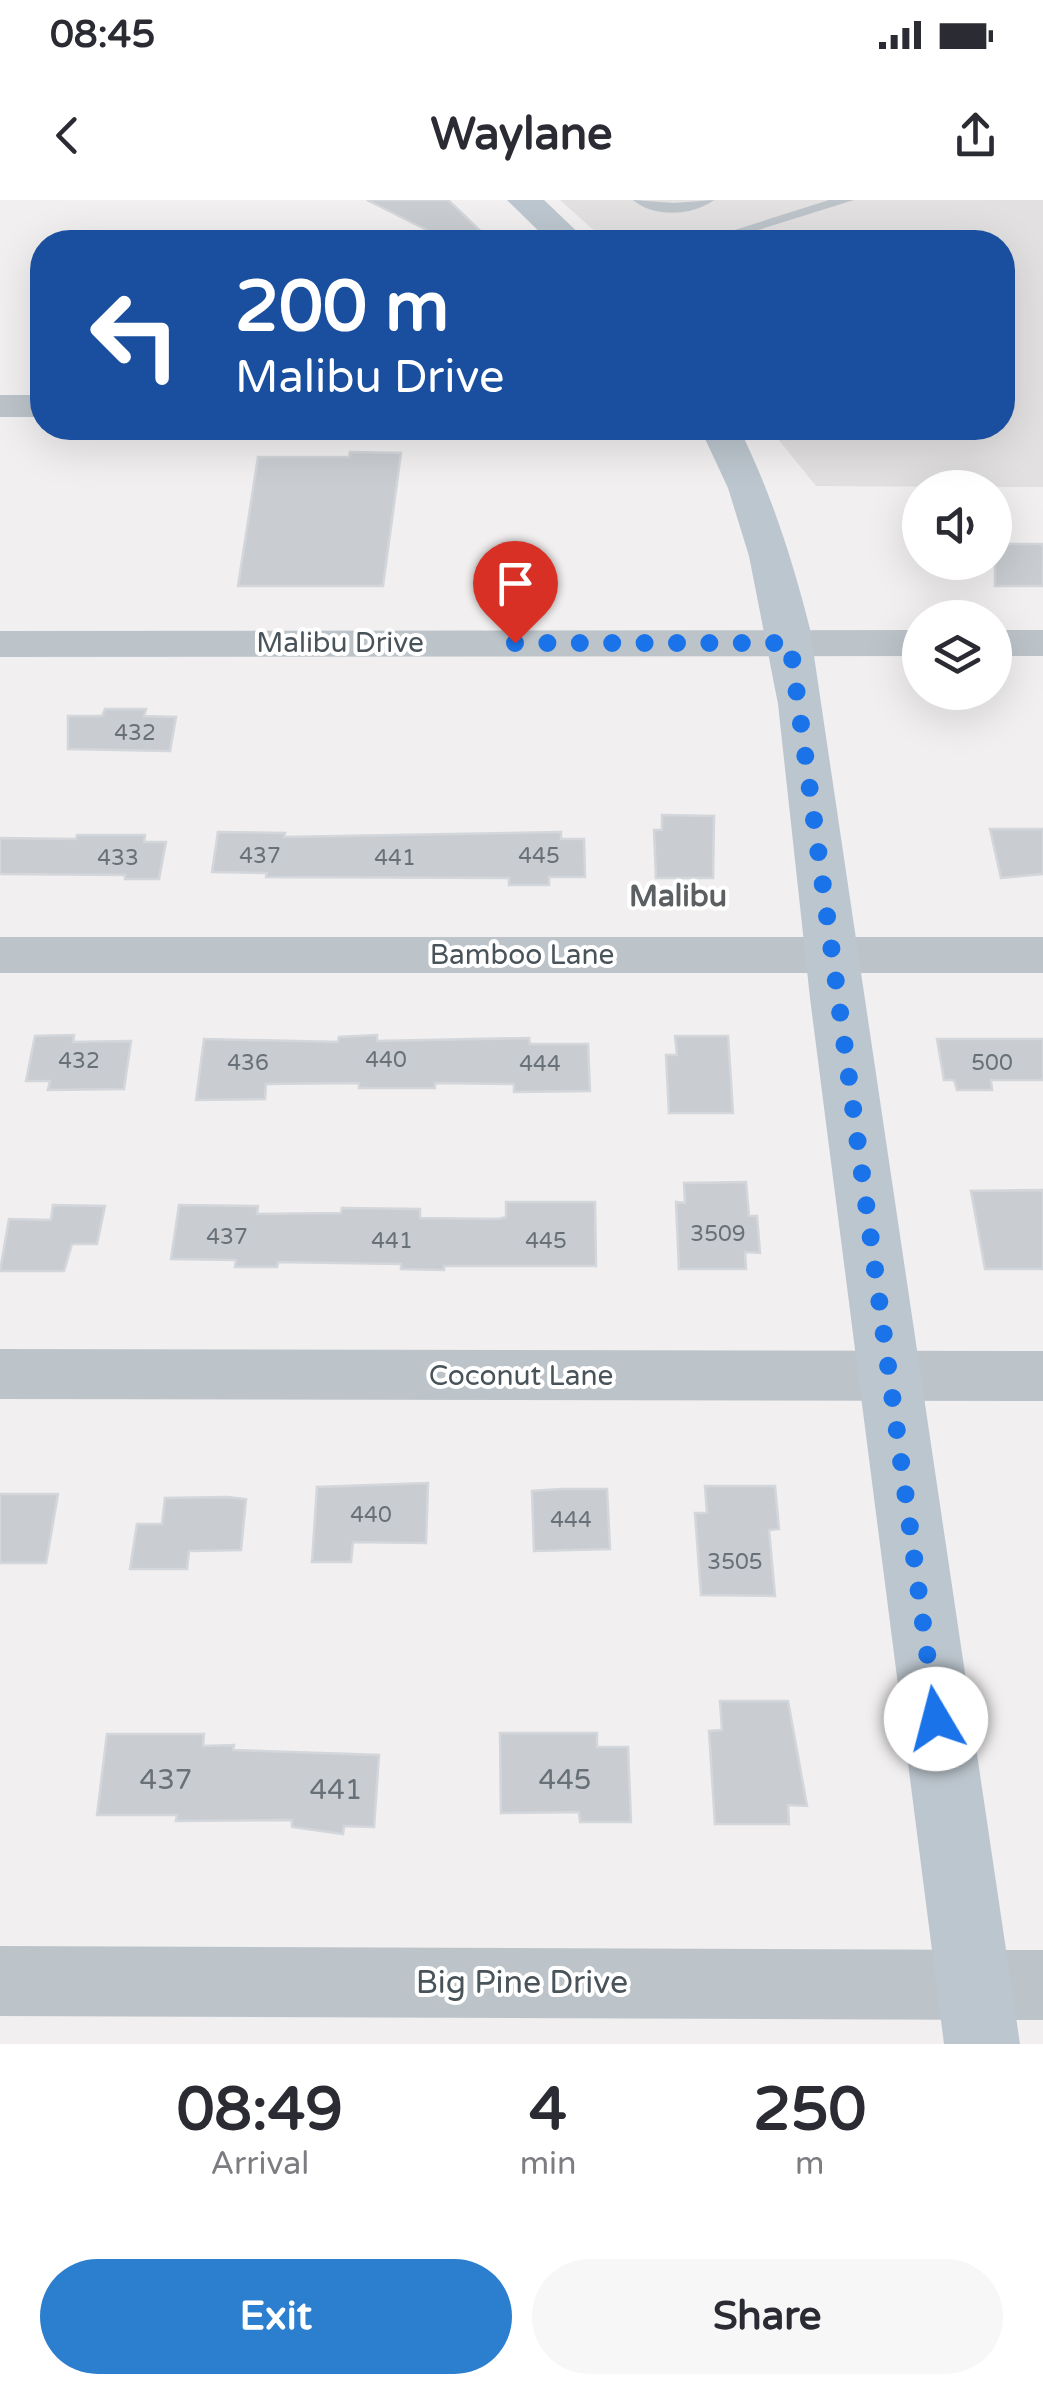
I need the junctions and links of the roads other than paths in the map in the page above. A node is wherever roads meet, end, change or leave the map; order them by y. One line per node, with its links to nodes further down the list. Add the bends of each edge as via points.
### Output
1 (524, 200): 5 (street)
2 (641, 200): 3 (lane, via 658,208)
3 (706, 200)
4 (846, 200): 6 (lane)
5 (557, 230)
6 (745, 230)
7 (0, 406): 8 (street)
8 (30, 406)
9 (726, 440): 10 (street, via 765,541)
10 (790, 643): 11 (street, Malibu Drive); 14 (street, Malibu Drive); 15 (street)
11 (902, 643)
12 (1012, 643): 13 (street)
13 (1043, 643)
14 (0, 644)
15 (830, 954): 16 (street, Bamboo Lane); 17 (street, Bamboo Lane); 20 (street)
16 (0, 955)
17 (1043, 955)
18 (0, 1374): 20 (street, Coconut Lane)
19 (1043, 1376): 20 (street, Coconut Lane)
20 (888, 1377): 23 (street)
21 (0, 1981): 23 (street, Big Pine Drive)
22 (1043, 1985): 23 (street, Big Pine Drive)
23 (978, 2014)

